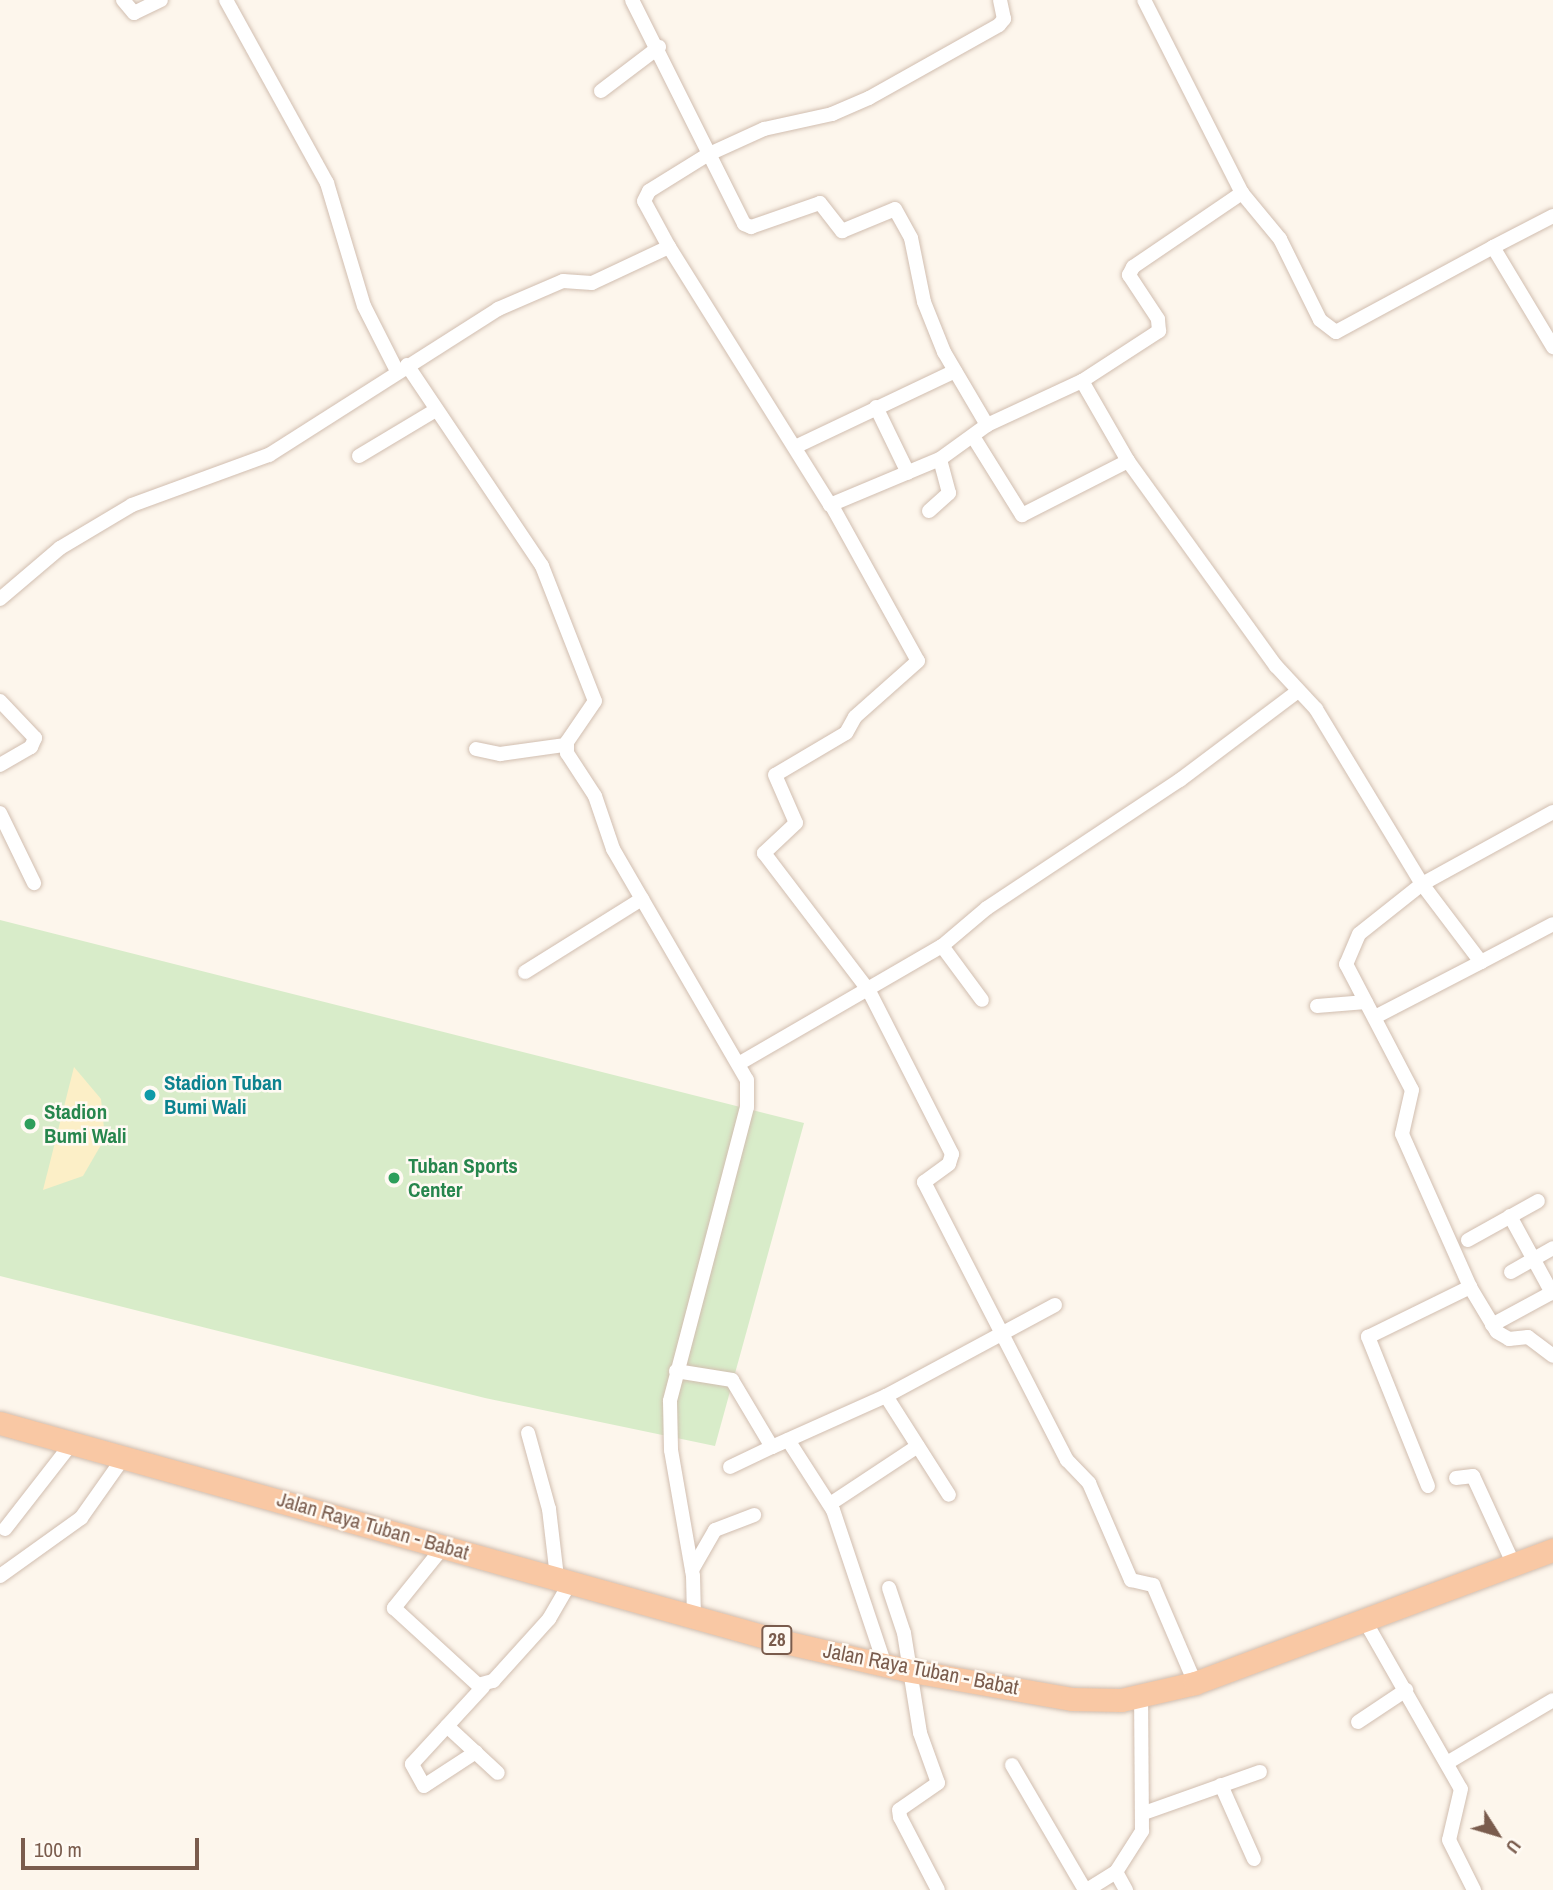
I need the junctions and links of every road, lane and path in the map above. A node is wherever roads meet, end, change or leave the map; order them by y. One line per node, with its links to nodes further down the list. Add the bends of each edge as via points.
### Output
1 (123, 0): 2 (street, via 134,13)
2 (160, 0)
3 (226, 0): 15 (street, via 327,183 364,306)
4 (632, 0): 7 (street)
5 (1000, 0): 9 (street, via 1004,15 999,25 869,98 832,114 764,129)
6 (1144, 0): 10 (street)
7 (659, 47): 8 (street); 9 (street)
8 (601, 91)
9 (707, 155): 12 (street, via 645,195); 16 (street, via 747,226 820,203 842,231 895,209 911,238 924,302)
10 (1242, 193): 13 (street, via 1280,239 1320,320 1336,332); 17 (street, via 1133,267 1129,275 1158,319 1159,331)
11 (1553, 216): 13 (street)
12 (669, 247): 15 (street, via 592,284 563,281 527,296); 22 (street)
13 (1493, 247): 14 (street)
14 (1553, 347)
15 (402, 368): 19 (street); 29 (street, via 269,455 132,505 60,548)
16 (955, 371): 18 (street); 20 (street)
17 (1082, 381): 20 (street); 25 (street)
18 (876, 407): 22 (street); 26 (street)
19 (436, 410): 23 (street); 32 (street, via 527,539 592,681 594,707)
20 (987, 425): 21 (street)
21 (974, 438): 24 (street); 25 (street, via 1022,515)
22 (795, 447): 27 (street)
23 (359, 456)
24 (940, 459): 26 (street); 28 (street, via 948,492)
25 (1128, 461): 30 (street)
26 (908, 473): 27 (street)
27 (832, 506): 44 (street, via 918,661 855,718 846,733 775,775 796,823 764,853)
28 (929, 511)
29 (0, 599)
30 (1298, 691): 38 (street, via 1317,709); 41 (street, via 1180,780 987,908)
31 (0, 701): 34 (street, via 35,738 32,747)
32 (565, 745): 33 (street, via 500,754); 39 (street)
33 (476, 749)
34 (0, 765)
35 (1553, 812): 38 (street)
36 (0, 813): 37 (street)
37 (34, 883)
38 (1422, 884): 42 (street); 46 (street, via 1351,943 1346,964)
39 (642, 899): 43 (street); 49 (street)
40 (1553, 924): 42 (street)
41 (942, 946): 44 (street); 45 (street)
42 (1482, 962): 48 (street)
43 (525, 972)
44 (869, 991): 49 (street); 61 (street, via 952,1154 949,1164 925,1182)
45 (982, 1000)
46 (1366, 1002): 47 (street); 48 (street)
47 (1317, 1006)
48 (1375, 1017): 56 (street, via 1412,1090 1402,1134)
49 (740, 1063): 64 (street, via 750,1093)
50 (1538, 1201): 51 (street)
51 (1510, 1216): 52 (street); 54 (street)
52 (1468, 1240)
53 (1553, 1248): 54 (street)
54 (1534, 1259): 55 (street); 57 (street)
55 (1511, 1272)
56 (1470, 1287): 60 (street); 75 (street, via 1368,1337)
57 (1552, 1292): 59 (street)
58 (1055, 1305): 61 (street)
59 (1516, 1312): 60 (street); 62 (street)
60 (1492, 1325): 62 (street, via 1509,1339)
61 (1000, 1336): 65 (street); 90 (street, via 1067,1460 1089,1483 1131,1580 1153,1586)
62 (1528, 1336): 63 (street)
63 (1553, 1356)
64 (676, 1371): 70 (street, via 732,1380); 83 (street, via 669,1427)
65 (886, 1396): 68 (street); 71 (street)
66 (0, 1423): 69 (highway, Jalan Raya Tuban - Babat / 28)
67 (528, 1433): 85 (street)
68 (788, 1440): 70 (street); 77 (street)
69 (72, 1443): 72 (highway, Jalan Raya Tuban - Babat / 28); 79 (street)
70 (772, 1447): 73 (street)
71 (918, 1447): 76 (street); 77 (street)
72 (124, 1457): 80 (highway, Jalan Raya Tuban - Babat / 28); 84 (street, via 80,1518)
73 (730, 1467)
74 (1456, 1478): 82 (street, via 1473,1476)
75 (1428, 1486)
76 (949, 1495)
77 (830, 1504): 89 (street)
78 (754, 1515): 83 (street, via 715,1530)
79 (5, 1529)
80 (444, 1546): 85 (highway, Jalan Raya Tuban - Babat / 28); 91 (street, via 394,1608)
81 (1553, 1550): 82 (highway, Jalan Raya Tuban - Babat / 28)
82 (1514, 1565): 88 (highway, Jalan Raya Tuban - Babat / 28)
83 (692, 1570): 87 (street)
84 (0, 1576)
85 (564, 1579): 87 (highway, Jalan Raya Tuban - Babat / 28); 91 (street, via 549,1619)
86 (889, 1588): 89 (street, via 904,1633)
87 (694, 1618): 89 (highway, Jalan Raya Tuban - Babat / 28)
88 (1365, 1621): 90 (highway, Jalan Raya Tuban - Babat / 28); 92 (street)
89 (896, 1668): 93 (highway, Jalan Raya Tuban - Babat / 28, via 1073,1699); 106 (street, via 938,1783 899,1810 900,1817)
90 (1195, 1683): 93 (highway, Jalan Raya Tuban - Babat / 28)
91 (483, 1687): 96 (street)
92 (1406, 1690): 95 (street); 98 (street)
93 (1141, 1696): 103 (street)
94 (1553, 1700): 98 (street)
95 (1358, 1722)
96 (447, 1726): 97 (street); 97 (street, via 413,1761 424,1786)
97 (476, 1752): 100 (street)
98 (1447, 1763): 109 (street, via 1463,1797 1451,1824 1450,1846)
99 (1012, 1765): 107 (street)
100 (498, 1773)
101 (1259, 1773): 102 (street)
102 (1221, 1785): 103 (street); 104 (street)
103 (1144, 1813): 105 (street, via 1137,1841)
104 (1254, 1859)
105 (1116, 1872): 107 (street); 108 (street)
106 (938, 1890)
107 (1086, 1890)
108 (1126, 1890)
109 (1474, 1890)

